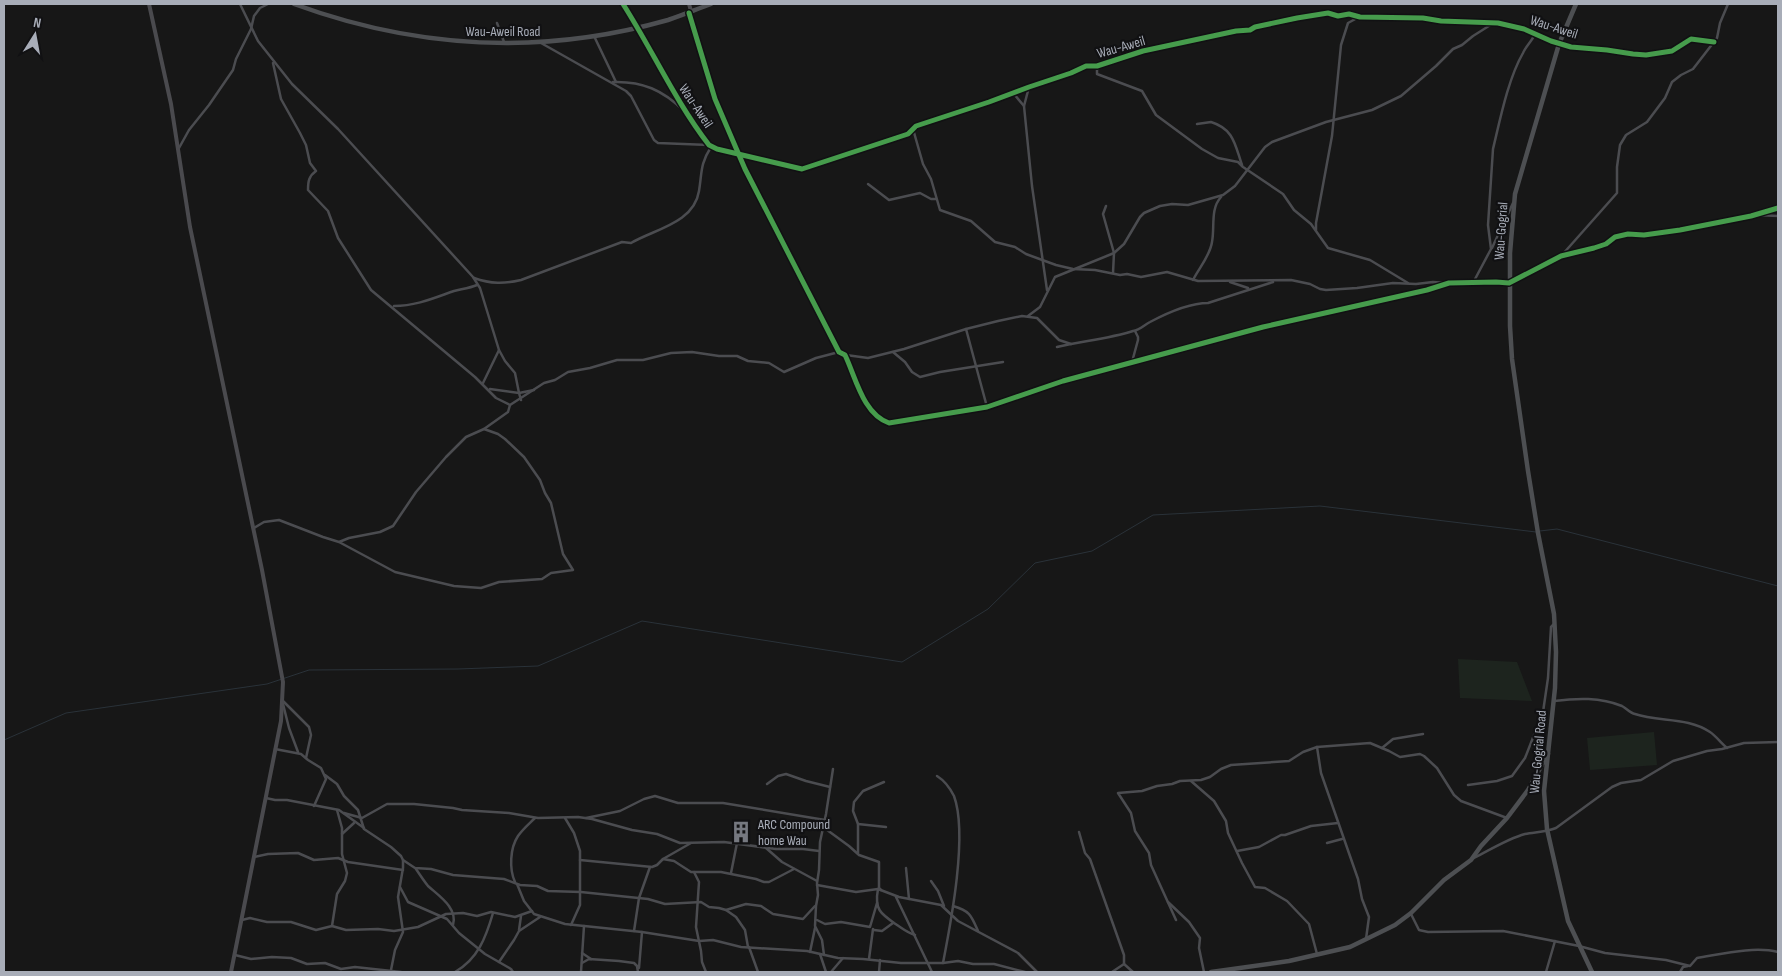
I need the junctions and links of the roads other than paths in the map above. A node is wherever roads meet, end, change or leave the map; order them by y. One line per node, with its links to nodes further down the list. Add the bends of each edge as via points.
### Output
1 (149, 4): 33 (street)
2 (240, 4): 15 (street)
3 (268, 4): 15 (street, via 254,16)
4 (294, 4): 19 (main road, Wau-Aweil Road, via 382,30 439,40)
5 (623, 4): 14 (street, Wau-Aweil)
6 (689, 4): 10 (street)
7 (711, 4): 10 (main road, Wau-Aweil Road)
8 (1576, 4): 21 (main road, Wau-Gogrial)
9 (1728, 4): 18 (street)
10 (690, 12): 14 (main road, Wau-Aweil Road); 34 (street, via 715,99)
11 (1360, 17): 13 (street, Wau-Aweil); 23 (street, Wau-Aweil, via 1328,13 1297,18 1143,51); 29 (street, via 1348,23 1344,32)
12 (497, 23): 19 (street)
13 (1493, 24): 16 (street, Wau-Aweil); 29 (street, via 1453,49 1401,96 1372,110)
14 (638, 28): 17 (main road, Wau-Aweil Road); 28 (street, Wau-Aweil)
15 (251, 29): 22 (street); 33 (street, via 233,70)
16 (1535, 34): 21 (street, Wau-Aweil); 46 (street, via 1522,53 1513,78 1494,149 1488,225)
17 (594, 36): 20 (main road, Wau-Aweil Road); 24 (street)
18 (1714, 42): 21 (street, Wau-Aweil, via 1691,39 1672,51 1646,55); 48 (street, via 1693,69 1672,82 1665,98 1647,122 1626,136 1620,145 1617,194)
19 (504, 43): 20 (main road, Wau-Aweil Road)
20 (541, 43): 24 (street)
21 (1559, 44): 40 (main road, Wau-Gogrial)
22 (272, 62): 52 (street); 63 (street, via 281,99 306,145 311,167 316,171 308,181 308,190 328,211 338,238 363,279 371,290)
23 (1097, 66): 25 (street, Wau-Aweil, via 1086,66); 35 (street, via 1097,74 1142,91 1156,115 1202,149 1218,158 1238,162)
24 (614, 82): 28 (street, via 654,88 675,102); 32 (street, via 631,96 654,140)
25 (1028, 87): 26 (street, Wau-Aweil); 27 (street)
26 (1013, 92): 27 (street); 31 (street, Wau-Aweil)
27 (1024, 106): 49 (street)
28 (688, 116): 32 (street, Wau-Aweil)
29 (1333, 120): 36 (street, via 1272,142); 45 (street)
30 (1197, 124): 35 (street, via 1211,122 1229,132)
31 (913, 129): 34 (street, Wau-Aweil, via 908,134 802,169); 39 (street)
32 (710, 146): 34 (street, Wau-Aweil); 52 (street, via 702,162 698,198 685,216 631,243 622,242 521,280 492,283)
33 (178, 149): 84 (street, via 190,227)
34 (738, 153): 70 (street)
35 (1243, 167): 36 (street)
36 (1248, 170): 38 (street); 45 (street, via 1283,194)
37 (868, 184): 39 (street, via 890,200 920,193)
38 (1223, 195): 47 (street, via 1188,206 1160,206 1144,213 1124,244); 53 (street, via 1213,213 1210,251)
39 (936, 200): 49 (street, via 942,211 971,221 995,242 1015,246)
40 (1513, 202): 46 (street); 59 (main road, Wau-Gogrial)
41 (1106, 206): 47 (street, via 1103,214)
42 (1778, 208): 43 (street)
43 (1752, 216): 44 (street); 48 (street, via 1680,230 1628,234 1594,248)
44 (1778, 216)
45 (1316, 231): 58 (street, via 1328,248 1370,260)
46 (1492, 249): 56 (street)
47 (1114, 253): 50 (street); 51 (street)
48 (1561, 256): 59 (street)
49 (1042, 260): 50 (street); 62 (street)
50 (1073, 269): 51 (street); 62 (street, via 1055,277)
51 (1113, 273): 53 (street, via 1141,277 1167,272)
52 (473, 277): 60 (street)
53 (1193, 280): 55 (street)
54 (1277, 281): 55 (street); 58 (street, via 1301,282 1326,290); 61 (street)
55 (1228, 282): 61 (street)
56 (1474, 282): 57 (street); 59 (street)
57 (1449, 283): 58 (street); 74 (street, via 1262,327)
58 (1409, 284)
59 (1509, 284): 85 (main road, Wau-Gogrial, via 1512,359)
60 (478, 285): 63 (street, via 428,301); 69 (street)
61 (1250, 289): 66 (street, via 1159,317)
62 (1047, 292): 64 (street, via 1040,307)
63 (392, 306): 76 (street)
64 (1028, 316): 65 (street); 67 (street, via 1041,320 1059,340)
65 (966, 329): 71 (street); 75 (street)
66 (1135, 331): 67 (street); 74 (street, via 1138,340)
67 (1071, 344): 68 (street)
68 (1057, 347)
69 (499, 350): 76 (street); 79 (street, via 515,372)
70 (839, 352): 72 (street); 78 (street, via 784,372 769,363 748,361 737,356 692,352 665,354 578,369)
71 (893, 352): 72 (street, via 868,358); 75 (street, via 918,377)
72 (845, 355): 82 (street, via 864,399 883,421 896,423)
73 (1002, 362): 75 (street)
74 (1132, 362): 82 (street)
75 (976, 366): 82 (street)
76 (483, 383): 77 (street)
77 (488, 389): 79 (street); 81 (street, via 496,398)
78 (534, 390): 79 (street); 80 (street)
79 (519, 393): 80 (street)
80 (521, 400): 81 (street)
81 (510, 405): 83 (street, via 508,412)
82 (987, 407)
83 (484, 429): 86 (street, via 466,437 446,457 393,526); 86 (street, via 505,439 524,457 540,480 551,503 563,554 573,570 551,573 542,579 499,582 480,588 454,586 395,572)
84 (253, 528): 86 (street, via 279,520); 88 (street, via 283,682)
85 (1538, 530): 87 (main road, Wau-Gogrial Road)
86 (339, 542)
87 (1555, 624): 89 (main road, Wau-Gogrial Road); 105 (street, via 1550,627 1543,712 1525,758 1512,776)
88 (282, 700): 95 (street); 96 (street); 98 (street, via 309,727 311,735)
89 (1554, 701): 94 (street, via 1580,698 1606,701 1635,714 1689,723 1710,732); 97 (main road, Wau-Gogrial Road)
90 (1423, 734): 93 (street, via 1393,739)
91 (1778, 742): 94 (street, via 1744,743)
92 (1317, 748): 93 (street, via 1370,743); 102 (street, via 1289,761 1231,765 1210,777); 118 (street, via 1321,773)
93 (1382, 748): 115 (street, via 1400,757 1424,756 1438,768 1461,801)
94 (1727, 748): 124 (street, via 1676,760 1641,780 1616,785)
95 (276, 749): 96 (street); 107 (street)
96 (298, 752): 98 (street)
97 (1548, 753): 115 (main road, via 1528,790); 124 (main road, Wau-Gogrial Road, via 1544,791)
98 (306, 758): 100 (street)
99 (833, 769): 106 (street)
100 (326, 775): 108 (street); 111 (street)
101 (937, 776): 163 (street, via 951,790 958,814)
102 (1191, 781): 132 (street, via 1214,801 1226,821); 159 (street, via 1118,793 1131,813 1135,832 1148,853)
103 (884, 782): 119 (street, via 866,789 855,799 853,811)
104 (767, 784): 106 (street, via 786,774)
105 (1468, 785)
106 (830, 787): 116 (street)
107 (266, 798): 108 (street); 134 (street)
108 (314, 806): 109 (street)
109 (337, 810): 110 (street); 125 (street)
110 (344, 813): 111 (street); 117 (street)
111 (362, 818): 112 (street, via 393,803); 122 (street)
112 (535, 818): 113 (street); 151 (street, via 520,833 514,845 511,869)
113 (565, 818): 114 (street); 138 (street, via 577,839)
114 (585, 818): 116 (street, via 620,811 655,796 678,803 723,803); 127 (street, via 657,834 677,843)
115 (1507, 818): 139 (main road)
116 (825, 820): 120 (street)
117 (354, 822): 122 (street); 125 (street)
118 (1338, 823): 126 (street); 132 (street, via 1311,826 1281,835 1259,847)
119 (858, 824): 121 (street); 133 (street)
120 (823, 827): 131 (street); 133 (street)
121 (886, 827)
122 (364, 829): 137 (street, via 391,846)
123 (1079, 832): 211 (street, via 1124,955)
124 (1548, 832): 139 (street, via 1525,834); 193 (main road, Wau-Gogrial Road, via 1568,921)
125 (342, 834): 135 (street)
126 (1343, 839): 129 (street); 190 (street, via 1369,917)
127 (692, 842): 128 (street); 136 (street)
128 (737, 843): 130 (street); 147 (street)
129 (1327, 843)
130 (765, 847): 131 (street); 143 (street)
131 (819, 851): 148 (street)
132 (1237, 852): 201 (street, via 1255,886 1287,901 1309,924)
133 (858, 854): 154 (street, via 879,862)
134 (254, 857): 135 (street, via 295,853 314,860); 176 (street)
135 (343, 859): 144 (street); 180 (street, via 346,876 338,894)
136 (663, 859): 140 (street); 146 (street)
137 (403, 860): 141 (street); 144 (street)
138 (580, 860): 140 (street); 155 (street)
139 (1471, 860): 168 (main road, via 1444,880)
140 (650, 867): 157 (street)
141 (415, 868): 151 (street); 169 (street)
142 (906, 868): 158 (street)
143 (794, 869): 147 (street, via 765,883); 148 (street)
144 (403, 870): 152 (street)
145 (705, 871): 146 (street); 147 (street); 150 (street)
146 (694, 872): 150 (street)
147 (731, 874)
148 (817, 881): 153 (street)
149 (931, 881): 164 (street)
150 (699, 882): 160 (street)
151 (516, 884): 155 (street, via 537,886 548,891); 166 (street)
152 (399, 886): 171 (street, via 408,902); 184 (street)
153 (817, 886): 154 (street, via 856,892); 162 (street)
154 (879, 890): 156 (street); 161 (street)
155 (581, 892): 157 (street); 179 (street, via 580,908)
156 (896, 896): 158 (street); 189 (street)
157 (638, 898): 160 (street, via 665,904); 186 (street)
158 (909, 899): 164 (street)
159 (1166, 900): 175 (street); 230 (street, via 1200,938 1198,948)
160 (698, 902): 165 (street); 191 (street, via 696,927)
161 (877, 903): 177 (street, via 881,914); 183 (street)
162 (816, 906): 165 (street, via 803,919 773,914 761,906 746,904); 174 (street)
163 (953, 906): 170 (street); 187 (street, via 969,913)
164 (945, 907): 170 (street)
165 (726, 910): 194 (street, via 742,924)
166 (532, 912): 172 (street); 173 (street)
167 (492, 913): 169 (street, via 477,916); 172 (street); 195 (street)
168 (1411, 913): 190 (main road); 192 (street, via 1419,930 1428,932 1503,931)
169 (453, 914): 171 (street); 178 (street)
170 (952, 915): 187 (street); 210 (street)
171 (440, 916): 178 (street); 184 (street, via 421,926)
172 (521, 916): 185 (street)
173 (540, 917): 179 (street); 185 (street)
174 (817, 920): 182 (street); 183 (street, via 826,924 841,922)
175 (1176, 920)
176 (241, 921): 180 (street, via 250,918 288,922 317,930); 199 (street)
177 (894, 923): 183 (street, via 878,932); 189 (street)
178 (453, 925): 195 (street)
179 (571, 925): 181 (street)
180 (332, 926): 184 (street, via 346,930)
181 (584, 926): 186 (street); 198 (street)
182 (816, 926): 196 (street); 202 (street)
183 (872, 928): 205 (street)
184 (403, 929): 213 (street)
185 (519, 931): 207 (street)
186 (634, 931): 188 (street)
187 (978, 931): 227 (street, via 1018,953)
188 (642, 932): 191 (street); 219 (street)
189 (915, 935): 209 (street)
190 (1366, 939): 201 (main road, via 1350,947)
191 (699, 941): 194 (street, via 713,940); 220 (street)
192 (1555, 941): 193 (street); 232 (street)
193 (1579, 946): 212 (street, via 1605,954 1666,960); 233 (main road, Wau-Gogrial Road)
194 (749, 947): 196 (street); 221 (street)
195 (479, 949): 207 (street); 216 (street, via 467,964)
196 (810, 952): 200 (street)
197 (1778, 952): 212 (street, via 1737,951 1698,958)
198 (582, 953): 204 (street); 208 (street)
199 (235, 954): 213 (street, via 247,959 291,958 341,969); 214 (street)
200 (820, 954): 202 (street); 222 (street)
201 (1317, 954): 231 (main road)
202 (824, 955): 203 (street)
203 (843, 958): 205 (street); 223 (street)
204 (591, 959): 208 (street); 219 (street, via 632,963)
205 (869, 959): 206 (street)
206 (880, 960): 209 (street); 224 (street)
207 (499, 962): 217 (street)
208 (582, 962): 218 (street)
209 (928, 963): 210 (street); 225 (street)
210 (943, 963): 226 (street, via 989,963)
211 (1124, 964): 228 (street); 229 (street)
212 (1690, 966): 234 (street, via 1683,967)
213 (391, 970): 215 (street)
214 (231, 972)
215 (400, 972)
216 (455, 972)
217 (513, 972)
218 (581, 972)
219 (638, 972)
220 (706, 972)
221 (758, 972)
222 (826, 972)
223 (831, 972)
224 (879, 972)
225 (932, 972)
226 (1025, 972)
227 (1037, 972)
228 (1112, 972)
229 (1133, 972)
230 (1204, 972)
231 (1211, 972)
232 (1546, 972)
233 (1592, 972)
234 (1680, 972)

